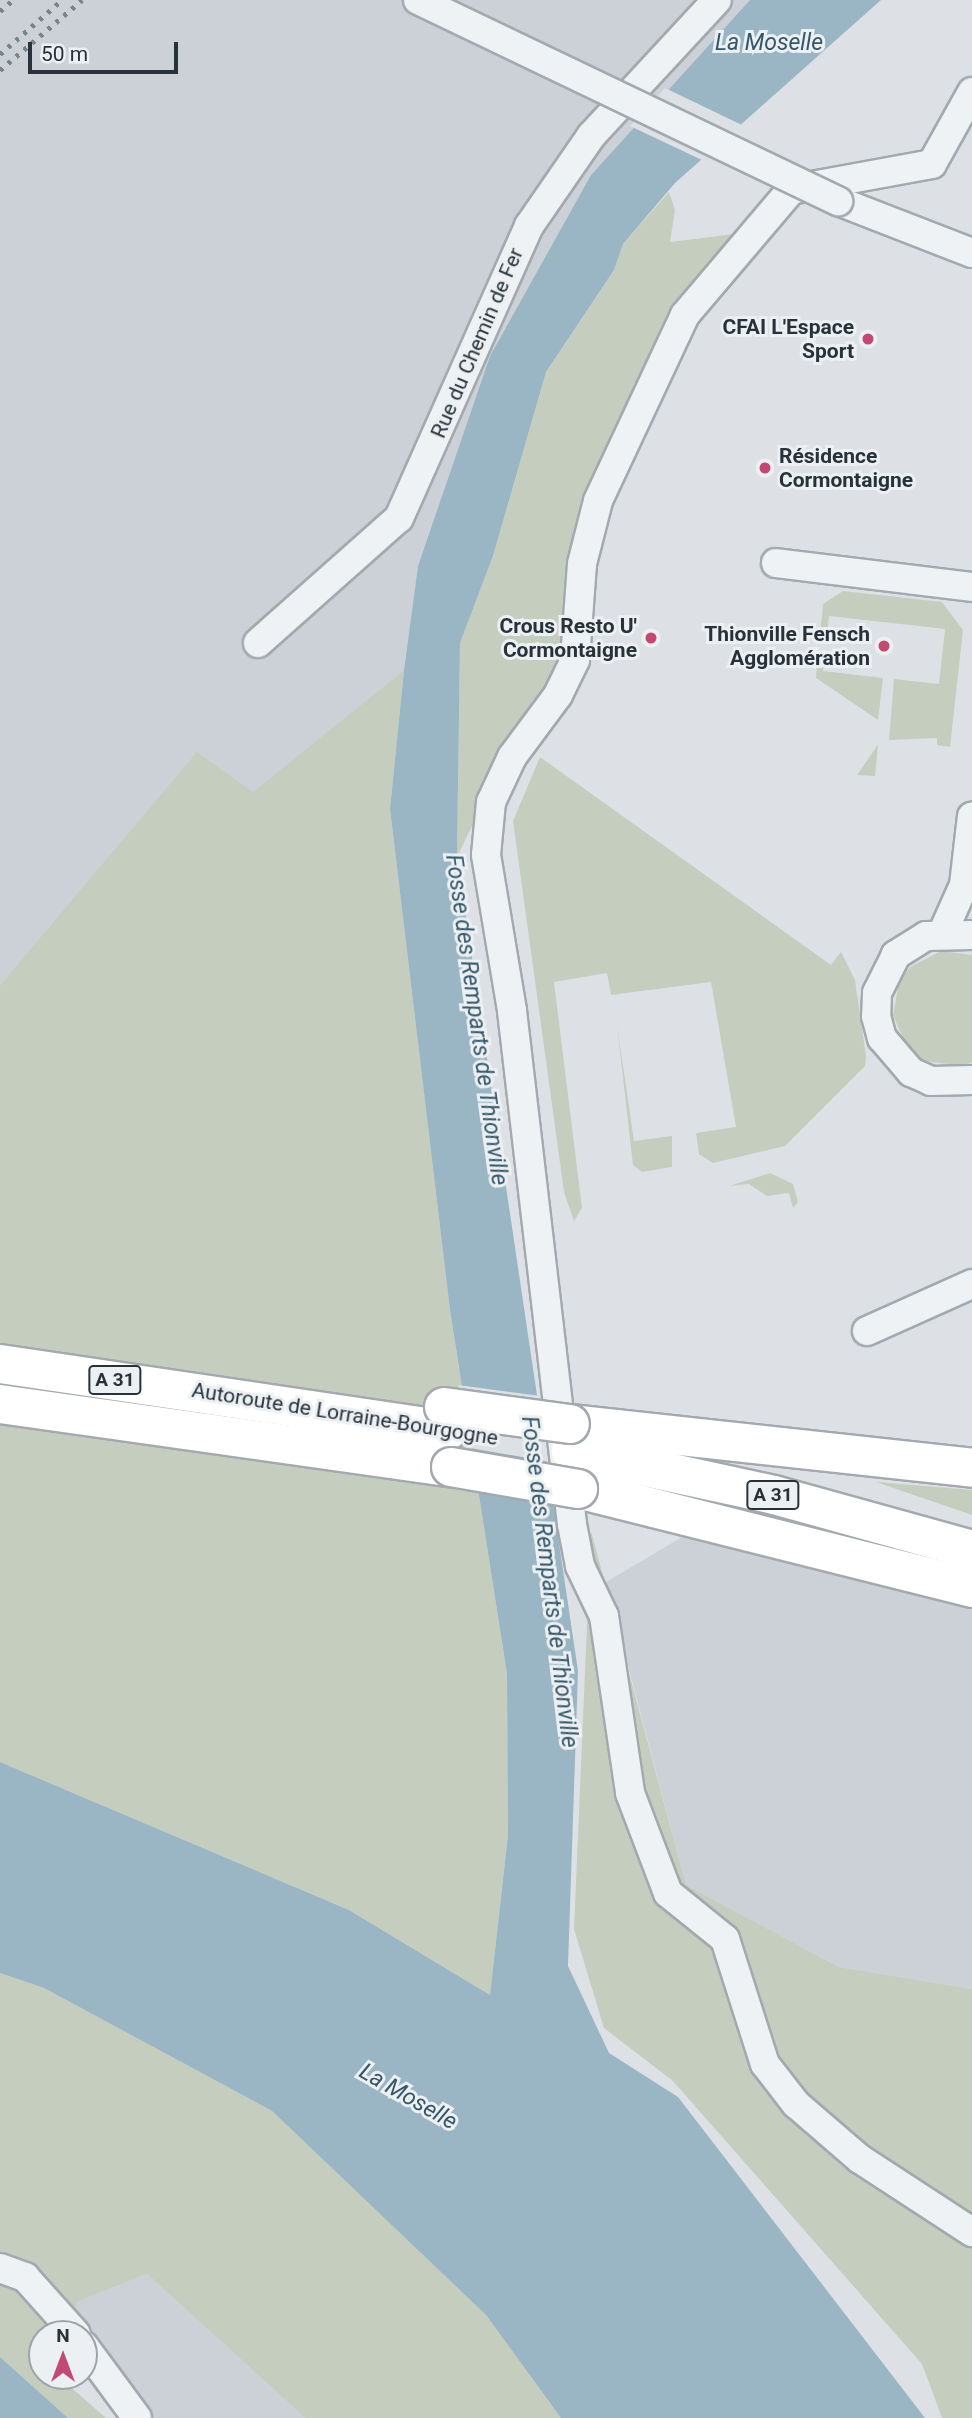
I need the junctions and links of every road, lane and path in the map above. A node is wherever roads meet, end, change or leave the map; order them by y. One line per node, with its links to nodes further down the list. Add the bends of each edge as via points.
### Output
1 (418, 0): 4 (street, bridge, via 838,201)
2 (716, 0): 7 (street, Rue du Chemin de Fer, via 599,126 529,226 399,518)
3 (972, 92): 22 (street, via 932,164 791,190 685,316 598,501 582,564 575,660 558,695 512,757 491,802 486,836 572,1524 580,1566 604,1616 630,1793 668,1893 725,1939 765,2064 788,2094 860,2159)
4 (972, 253)
5 (776, 563): 6 (street)
6 (972, 587)
7 (258, 643)
8 (972, 816): 9 (street)
9 (968, 896): 10 (street)
10 (943, 932): 11 (street); 12 (street, via 896,955 877,993 876,1016 881,1038 911,1072 932,1081)
11 (972, 935)
12 (972, 1080)
13 (972, 1284): 14 (street)
14 (867, 1331)
15 (0, 1364): 17 (highway, Autoroute de Lorraine-Bourgogne / A 31, via 229,1395 292,1389)
16 (0, 1404): 17 (highway, Autoroute de Lorraine-Bourgogne / A 31)
17 (448, 1434): 18 (highway, bridge); 21 (highway, Autoroute de Lorraine-Bourgogne / A 31, bridge, via 578,1489)
18 (570, 1438): 19 (highway); 20 (highway, A 31)
19 (972, 1468)
20 (972, 1550)
21 (972, 1588)
22 (972, 2232)
23 (0, 2268): 24 (street, via 26,2277)
24 (64, 2320)
25 (98, 2365): 26 (street)
26 (137, 2418)

